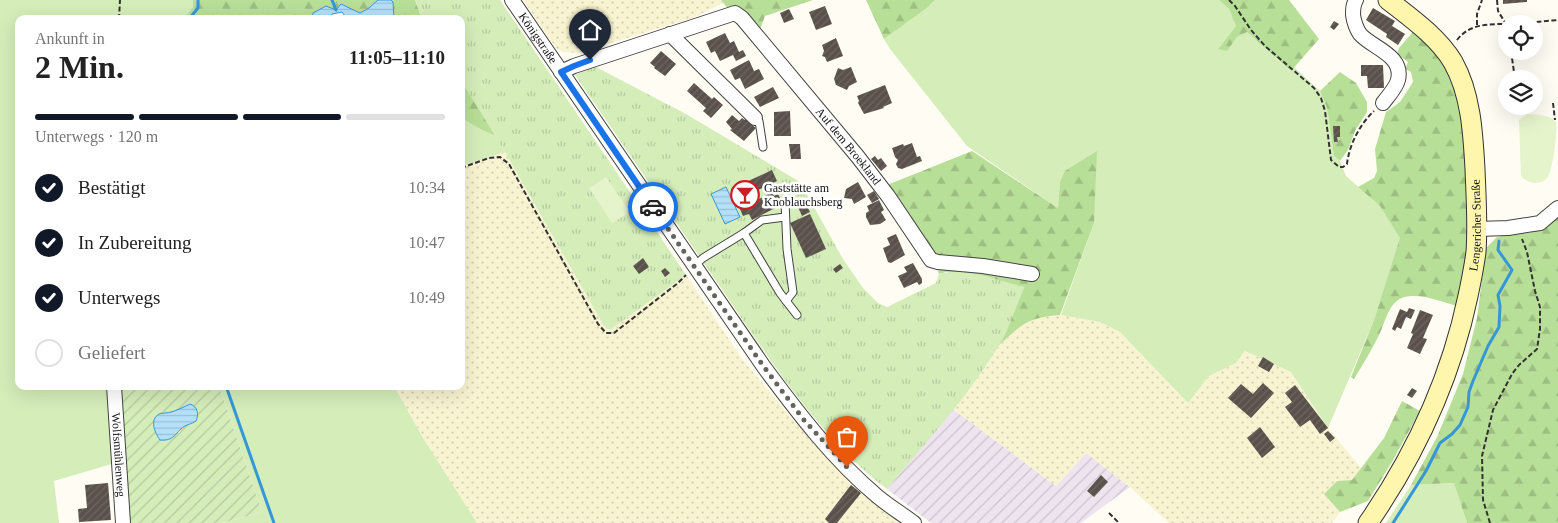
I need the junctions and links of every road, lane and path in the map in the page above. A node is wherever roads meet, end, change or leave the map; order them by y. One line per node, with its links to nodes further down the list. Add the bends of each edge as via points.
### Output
1 (120, 0): 8 (path)
2 (512, 0): 16 (street, Königstraße)
3 (1229, 0): 17 (path, via 1265,46 1314,88 1325,111 1331,160 1338,167 1347,164 1357,133)
4 (1356, 0): 17 (street, via 1353,9 1359,33 1387,53 1398,70 1397,82)
5 (1388, 0): 15 (main road, Lengericher Straße, via 1429,34)
6 (1482, 0): 13 (path)
7 (1497, 0): 9 (path)
8 (119, 15)
9 (1500, 15)
10 (1558, 20): 11 (path)
11 (1543, 21)
12 (1498, 23): 13 (path)
13 (1477, 25): 15 (path, via 1460,36)
14 (670, 34): 16 (street, Auf dem Broekland); 19 (street); 30 (street, Auf dem Broekland, via 730,13 738,14 858,157 931,260)
15 (1445, 52): 27 (main road, Lengericher Straße, via 1458,71 1468,106 1473,138)
16 (561, 72): 29 (street, Königstraße)
17 (1383, 103)
18 (1553, 104): 20 (path)
19 (755, 118): 21 (lane, via 759,121)
20 (1555, 120)
21 (763, 147)
22 (465, 167): 29 (path, via 500,157 509,164 598,324 606,332 614,333 678,283)
23 (785, 201): 25 (lane)
24 (1558, 208): 26 (street, via 1540,223)
25 (785, 217): 28 (lane, via 762,220); 31 (lane, via 793,292)
26 (1508, 228): 27 (street); 39 (path, via 1520,236 1527,252 1540,307 1540,329 1537,349 1512,374 1494,410 1482,456 1483,500)
27 (1477, 229): 38 (main road, Lengericher Straße, via 1476,253 1453,354 1424,426)
28 (744, 232): 29 (lane); 31 (lane)
29 (694, 266): 36 (street, Königstraße, via 804,420 877,496)
30 (1032, 274)
31 (786, 301): 32 (lane)
32 (797, 316)
33 (114, 390): 35 (street, Wolfsmühlenweg)
34 (1109, 513): 37 (path)
35 (123, 523)
36 (914, 523)
37 (1119, 523)
38 (1368, 523)
39 (1490, 523)

